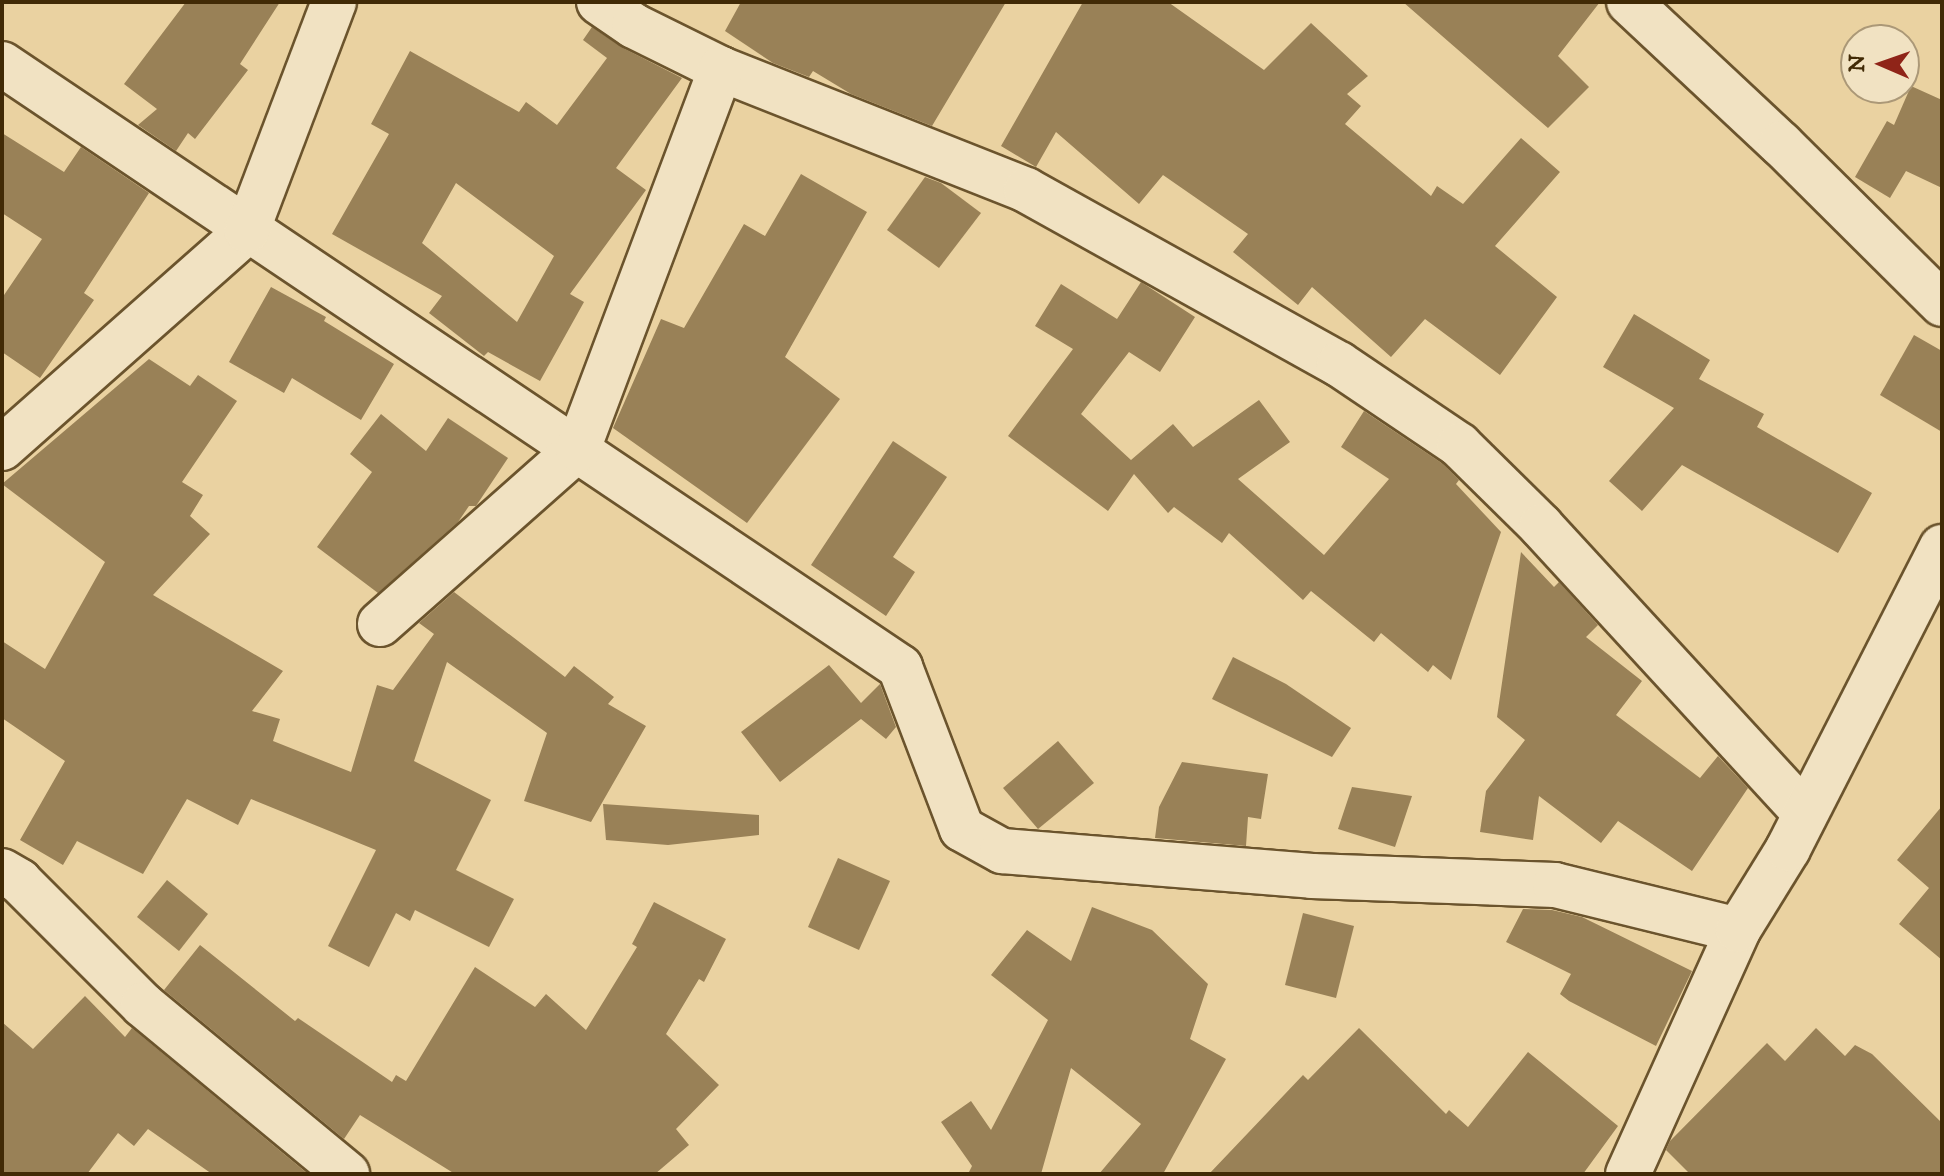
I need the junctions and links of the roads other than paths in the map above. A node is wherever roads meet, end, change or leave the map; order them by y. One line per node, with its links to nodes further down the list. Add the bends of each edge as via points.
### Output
1 (334, 2): 6 (street)
2 (599, 2): 5 (street, via 634,26)
3 (1629, 2): 7 (street)
4 (2, 64): 6 (street)
5 (721, 69): 9 (street); 12 (street, via 1026,190 1339,364 1459,445 1541,526)
6 (247, 231): 8 (street); 9 (street)
7 (1942, 304)
8 (2, 448)
9 (578, 449): 11 (street); 14 (street, via 900,667 962,829 1002,851 1312,876 1555,885)
10 (1942, 547): 12 (street)
11 (380, 624)
12 (1805, 813): 14 (street)
13 (2, 871): 16 (street, via 19,881 143,1005)
14 (1738, 930): 15 (street)
15 (1637, 1169)
16 (347, 1174)

